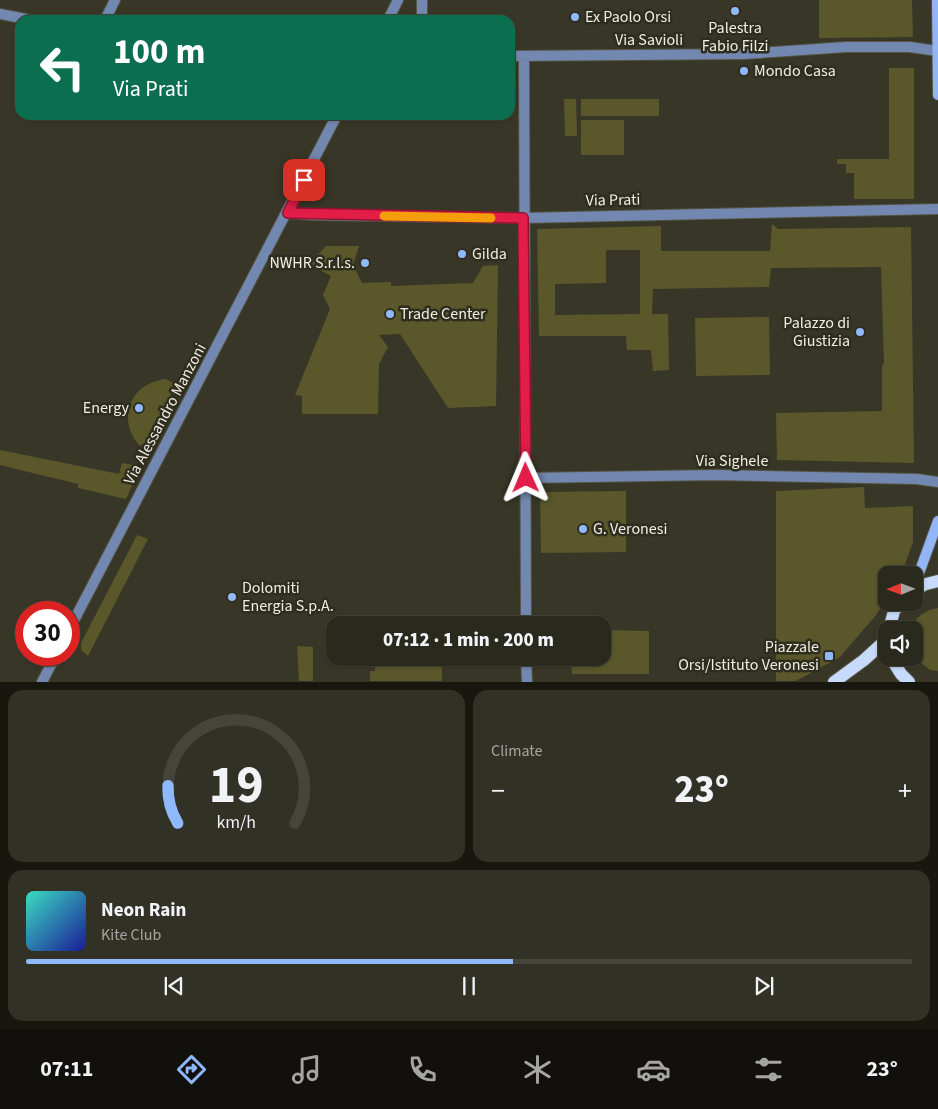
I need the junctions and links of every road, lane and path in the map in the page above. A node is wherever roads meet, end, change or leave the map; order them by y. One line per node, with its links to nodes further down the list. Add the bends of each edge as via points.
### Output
1 (116, 0): 6 (street)
2 (398, 0): 7 (street)
3 (422, 0): 8 (street)
4 (937, 0): 10 (main road)
5 (0, 14): 9 (street)
6 (108, 15)
7 (390, 15)
8 (422, 15)
9 (15, 17)
10 (937, 51): 12 (street, Via Savioli, via 910,47 744,54); 13 (main road)
11 (515, 56): 12 (street, Via Savioli)
12 (524, 56): 17 (street)
13 (938, 95)
14 (334, 120): 16 (street, Via Alessandro Manzoni)
15 (938, 209): 17 (street, Via Prati)
16 (288, 213): 17 (street, Via Prati); 24 (street, Via Alessandro Manzoni)
17 (523, 218): 18 (street)
18 (526, 478): 19 (street, Via Sighele, via 714,475); 25 (street)
19 (938, 482)
20 (938, 522): 21 (main road)
21 (922, 566)
22 (938, 581): 23 (main road)
23 (923, 585)
24 (80, 609)
25 (526, 616)
26 (878, 647): 32 (main road)
27 (50, 666): 30 (street)
28 (526, 666): 31 (street)
29 (896, 666): 33 (main road)
30 (42, 682)
31 (527, 682)
32 (834, 682)
33 (909, 682)

